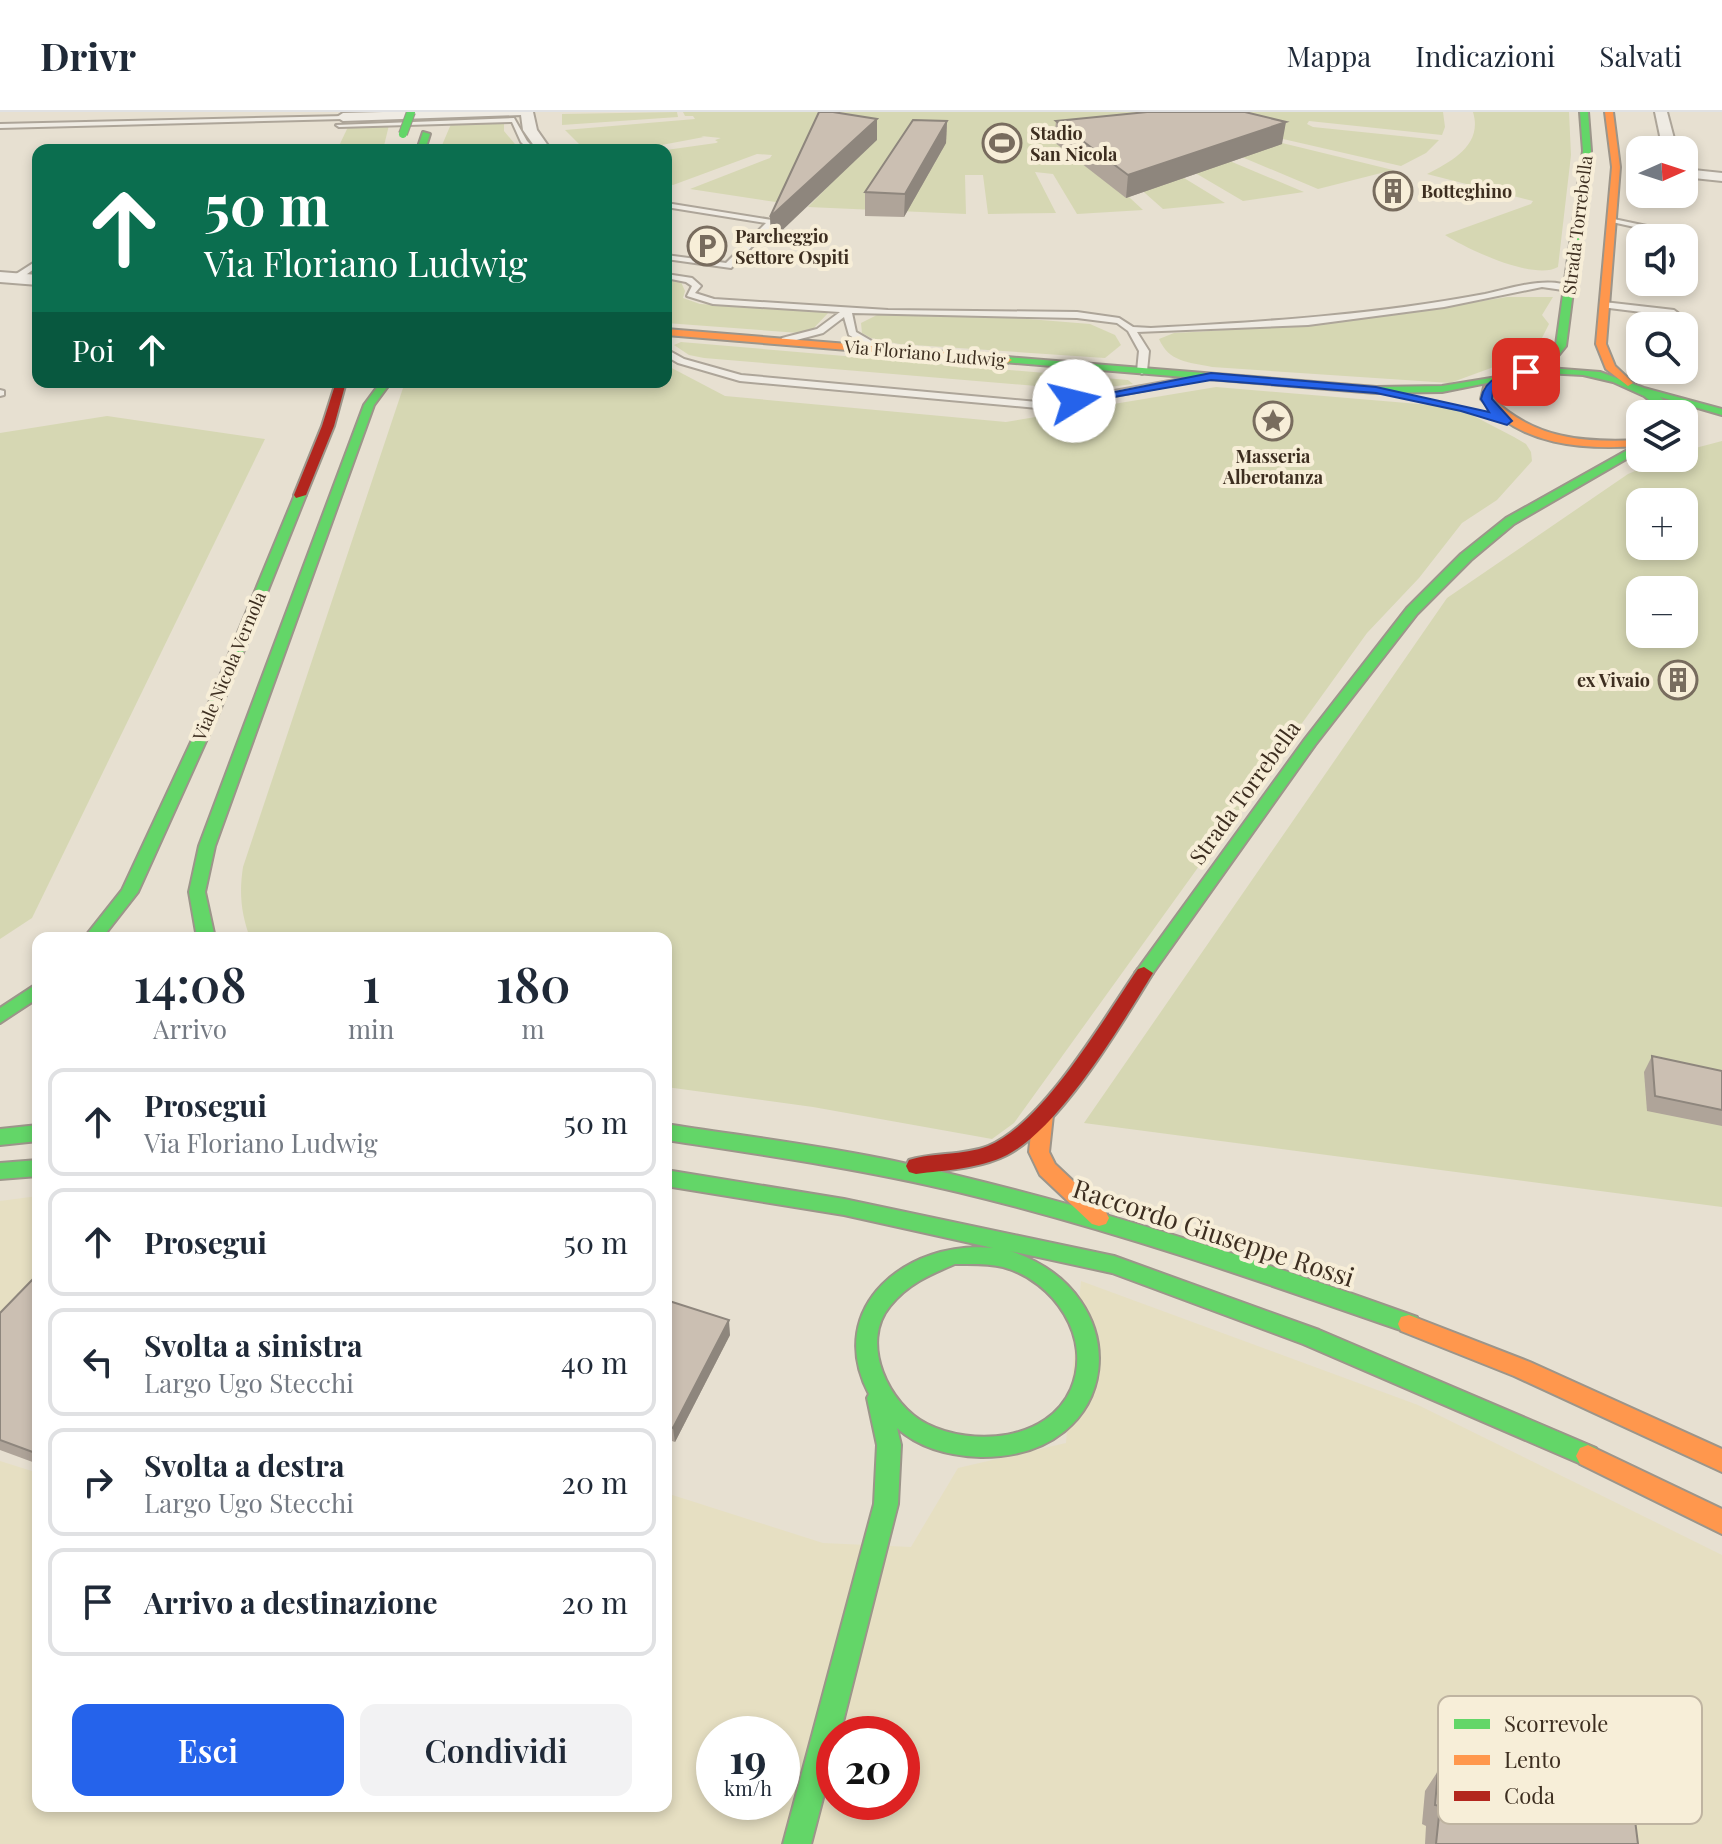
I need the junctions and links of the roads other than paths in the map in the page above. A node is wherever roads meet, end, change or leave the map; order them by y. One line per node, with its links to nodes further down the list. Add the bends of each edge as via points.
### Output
1 (411, 112): 11 (main road, bridge)
2 (433, 112): 12 (main road)
3 (518, 112): 8 (street)
4 (527, 112): 14 (street)
5 (1584, 112): 25 (main road, Strada Torrebella, via 1587,151)
6 (1609, 112): 18 (main road, Strada Torrebella, via 1616,154)
7 (1661, 112): 10 (street)
8 (341, 121): 9 (lane); 13 (lane, via 514,120)
9 (0, 126)
10 (1667, 136)
11 (400, 142)
12 (424, 142)
13 (526, 144)
14 (540, 144)
15 (1698, 174): 16 (street)
16 (1722, 177)
17 (672, 206): 20 (lane, via 772,222 728,266)
18 (1612, 220): 19 (lane); 26 (main road, Strada Torrebella)
19 (1630, 224)
20 (672, 258)
21 (32, 265): 23 (lane)
22 (672, 277): 27 (lane, via 697,286 690,294 701,299)
23 (8, 278): 24 (street)
24 (32, 280)
25 (1570, 288): 29 (lane, via 1542,285 1308,322); 36 (main road, Strada Torrebella, via 1558,353)
26 (1604, 305): 28 (lane); 37 (main road, Strada Torrebella, via 1602,357)
27 (847, 311): 29 (lane, via 1077,315 1119,321); 31 (lane, via 820,331); 32 (lane, via 852,333)
28 (1665, 312)
29 (1131, 329): 34 (lane, via 1144,351)
30 (672, 332): 31 (main road, Via Floriano Ludwig)
31 (779, 341): 32 (main road, Via Floriano Ludwig)
32 (879, 349): 34 (main road, Via Floriano Ludwig)
33 (672, 356): 35 (lane, via 740,378 1048,406)
34 (1142, 371): 35 (main road, Via Floriano Ludwig)
35 (1211, 376): 40 (main road, Via Floriano Ludwig)
36 (1502, 378): 37 (main road, via 1575,372); 40 (main road, via 1442,389); 45 (main road, via 1488,389 1486,399)
37 (1633, 385): 41 (main road); 44 (main road)
38 (339, 388): 51 (main road, Viale Nicola Vernola, via 213,710 130,892)
39 (382, 388): 52 (main road, Viale Nicola Vernola, via 369,405 207,846 197,892)
40 (1376, 390): 42 (main road)
41 (1659, 400)
42 (1451, 405)
43 (1474, 411): 45 (main road)
44 (1722, 412)
45 (1513, 425): 46 (main road, via 1589,444); 48 (main road, via 1542,450)
46 (1626, 445)
47 (1626, 453): 50 (main road)
48 (1544, 460)
49 (1531, 487): 50 (main road)
50 (1510, 521): 55 (main road, Strada Torrebella, via 1455,568 1378,652)
51 (98, 932)
52 (205, 932)
53 (32, 993): 54 (main road)
54 (0, 1017)
55 (1043, 1115): 60 (main road, Strada Torrebella, via 1002,1149); 63 (main road, via 1039,1152 1047,1169)
56 (672, 1133): 60 (main road, Raccordo Giuseppe Rossi)
57 (32, 1134): 58 (main road)
58 (0, 1137)
59 (32, 1168): 61 (main road)
60 (894, 1169): 63 (main road, Raccordo Giuseppe Rossi)
61 (0, 1171)
62 (672, 1179): 64 (main road)
63 (1100, 1220): 71 (main road, Raccordo Giuseppe Rossi, via 1343,1298 1479,1351)
64 (924, 1224): 65 (main road); 67 (main road)
65 (988, 1255): 66 (main road); 68 (main road, via 953,1255 920,1264 893,1282 874,1307 864,1336 865,1367)
66 (1012, 1260): 67 (main road); 69 (main road, via 1043,1275 1068,1297 1085,1325 1091,1356 1086,1387 1069,1415 1042,1436 1007,1448)
67 (1114, 1265): 74 (main road, via 1311,1337 1597,1460)
68 (879, 1398): 69 (main road, via 902,1422 933,1440); 73 (main road, via 889,1445)
69 (969, 1449): 70 (main road)
70 (942, 1458)
71 (1722, 1461)
72 (907, 1483): 73 (main road)
73 (886, 1504): 75 (main road)
74 (1722, 1522)
75 (797, 1844)

